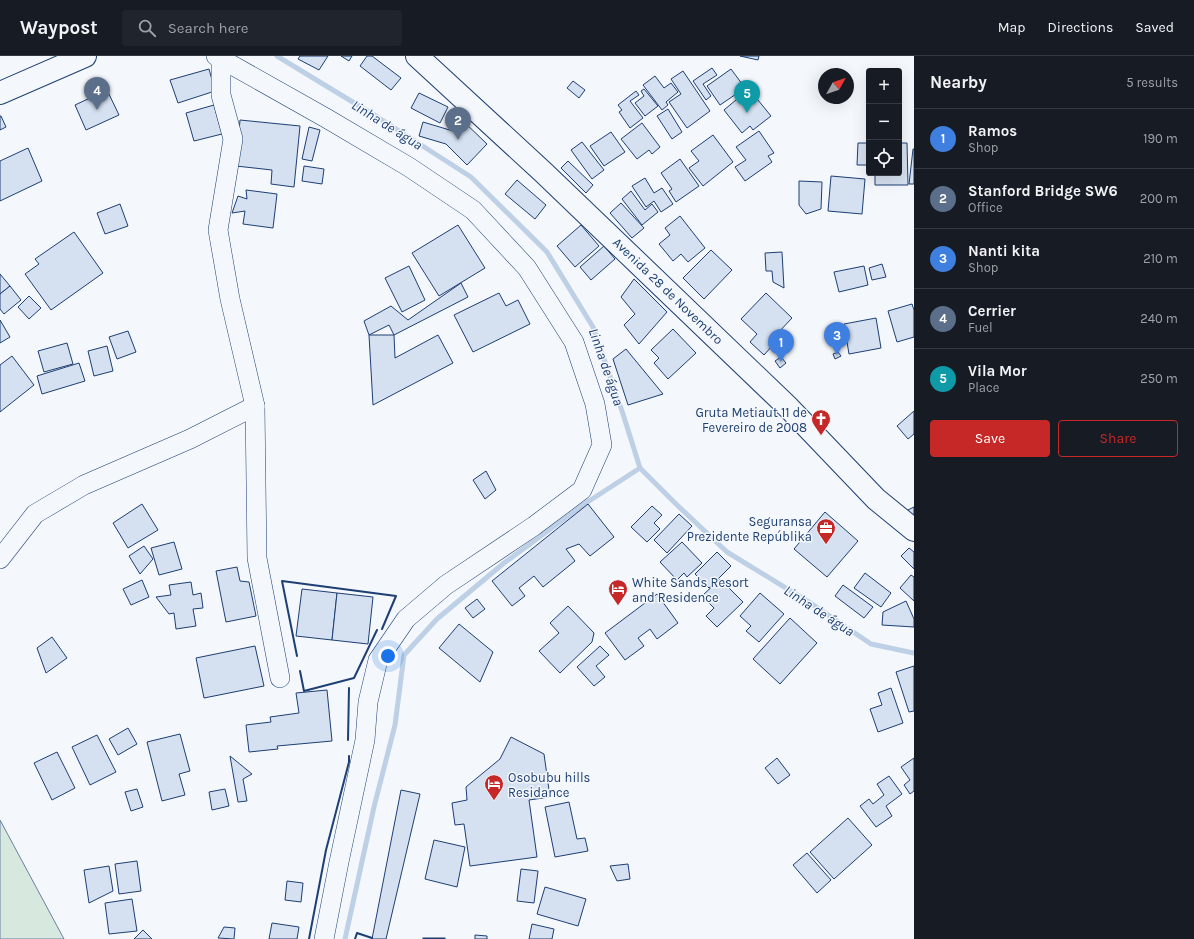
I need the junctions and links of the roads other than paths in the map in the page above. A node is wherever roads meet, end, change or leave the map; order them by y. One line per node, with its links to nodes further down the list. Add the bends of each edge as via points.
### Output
1 (85, 56): 4 (main road)
2 (417, 56): 6 (main road, Avenida 28 de Novembro, via 543,172 789,408 876,499)
3 (219, 57): 5 (street, via 221,95 233,139 218,230 230,299); 9 (street, via 333,121 473,210 527,268 574,342 595,404 602,445 582,490 534,526 446,585 406,619 378,660 368,702 365,740)
4 (0, 93)
5 (254, 406): 7 (street, via 190,439 84,485 35,514); 8 (street, via 257,558)
6 (914, 530)
7 (0, 559)
8 (280, 678)
9 (324, 939)

